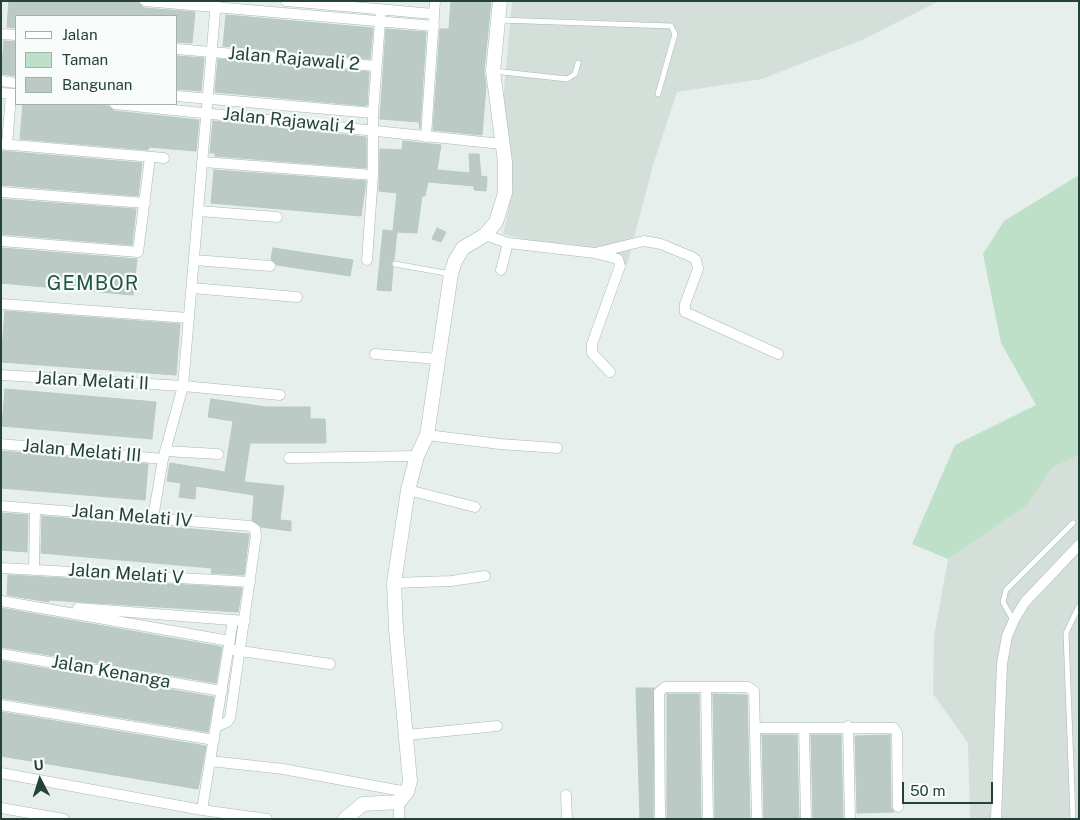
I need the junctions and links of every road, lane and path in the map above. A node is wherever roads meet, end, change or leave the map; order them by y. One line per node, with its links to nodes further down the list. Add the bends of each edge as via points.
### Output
1 (145, 1): 5 (street)
2 (286, 1): 6 (street)
3 (435, 1): 7 (street)
4 (500, 1): 8 (street)
5 (216, 4): 9 (street); 14 (street)
6 (380, 9): 7 (street); 9 (street)
7 (434, 14): 10 (street)
8 (497, 20): 17 (street); 21 (lane, via 671,26 675,34)
9 (379, 22): 10 (street); 16 (street)
10 (434, 26): 28 (street)
11 (1, 34): 12 (street)
12 (15, 35)
13 (178, 49): 14 (street, Jalan Rajawali 2)
14 (212, 52): 16 (street, Jalan Rajawali 2); 23 (street)
15 (578, 63): 17 (lane, via 573,76 567,79)
16 (376, 66): 26 (street)
17 (494, 71): 29 (street)
18 (1, 81): 19 (street)
19 (15, 83)
20 (10, 94): 30 (street)
21 (658, 94)
22 (178, 96): 23 (street)
23 (208, 99): 25 (street); 26 (street)
24 (126, 105): 25 (street, Jalan Rajawali 4)
25 (207, 112): 27 (street, Jalan Rajawali 4); 33 (street)
26 (373, 113): 27 (street)
27 (372, 130): 28 (street, Jalan Rajawali 4); 34 (street)
28 (426, 137): 29 (street, Jalan Rajawali 4)
29 (502, 144): 39 (street, via 506,176 503,202 496,222)
30 (4, 145): 31 (street)
31 (150, 157): 32 (street); 36 (street)
32 (164, 158)
33 (203, 162): 34 (street); 37 (street)
34 (373, 176): 44 (street)
35 (1, 192): 36 (street)
36 (145, 203): 40 (street, via 139,250 134,253)
37 (199, 211): 38 (street); 43 (street)
38 (277, 218)
39 (485, 235): 41 (street); 48 (street, via 463,248)
40 (1, 242)
41 (508, 243): 42 (street); 47 (street)
42 (595, 253): 54 (street, via 644,241 661,244 692,257 698,269 685,312); 56 (street, via 616,258 620,264 592,344 592,353)
43 (195, 260): 46 (street); 49 (street)
44 (367, 260)
45 (395, 264): 48 (lane)
46 (270, 266)
47 (501, 270)
48 (451, 274): 55 (street)
49 (192, 288): 50 (street); 52 (street)
50 (297, 297)
51 (1, 304): 52 (street)
52 (188, 318): 58 (street)
53 (375, 354): 55 (street)
54 (778, 354)
55 (438, 359): 60 (street)
56 (610, 372)
57 (1, 376): 58 (street, Jalan Melati II)
58 (183, 386): 59 (street, Jalan Melati II); 64 (street)
59 (280, 395)
60 (426, 435): 62 (street); 65 (street)
61 (1, 444): 64 (street, Jalan Melati III)
62 (556, 448)
63 (218, 454): 64 (street, Jalan Melati III)
64 (164, 455): 71 (street)
65 (417, 456): 66 (street); 67 (street)
66 (290, 458)
67 (408, 490): 69 (street); 78 (street)
68 (1, 506): 70 (street, Jalan Melati IV)
69 (475, 507)
70 (35, 509): 71 (street, Jalan Melati IV); 75 (street)
71 (153, 518): 77 (street, Jalan Melati IV, via 255,529)
72 (1073, 523): 83 (lane, via 1006,590 1003,602)
73 (1079, 545): 83 (street, via 1025,602)
74 (1, 568): 75 (street, Jalan Melati V)
75 (34, 569): 77 (street, Jalan Melati V)
76 (485, 576): 78 (street)
77 (250, 582): 84 (street)
78 (394, 583): 97 (street)
79 (1, 601): 80 (street)
80 (17, 603): 82 (street); 85 (street)
81 (1079, 606): 105 (lane, via 1066,633)
82 (233, 620): 84 (street); 85 (street)
83 (1014, 620): 120 (street, via 1002,664)
84 (245, 621): 86 (street)
85 (229, 645): 86 (street); 90 (street)
86 (241, 650): 88 (street); 92 (street, via 230,718)
87 (1, 654): 90 (street, Jalan Kenanga)
88 (330, 664)
89 (706, 687): 95 (street, via 753,689); 115 (street, via 660,690); 116 (street)
90 (222, 691): 92 (street)
91 (1, 705): 98 (street)
92 (216, 726): 98 (street)
93 (497, 726): 97 (street)
94 (848, 726): 96 (street); 103 (street, via 891,727 895,730); 119 (street)
95 (756, 728): 96 (street); 117 (street)
96 (804, 728): 118 (street)
97 (407, 735): 102 (street, via 410,781)
98 (214, 740): 99 (street)
99 (210, 761): 102 (street, via 283,770); 106 (street)
100 (1, 773): 107 (street)
101 (566, 795): 114 (street)
102 (403, 797): 112 (street, via 363,804); 113 (street)
103 (898, 807)
104 (1, 808): 108 (street)
105 (1076, 809): 121 (lane)
106 (202, 810): 107 (street); 109 (street)
107 (188, 813)
108 (44, 817): 110 (street)
109 (236, 817): 111 (street)
110 (64, 819)
111 (267, 819)
112 (345, 819)
113 (399, 819)
114 (567, 819)
115 (660, 819)
116 (708, 819)
117 (757, 819)
118 (806, 819)
119 (850, 819)
120 (996, 819)
121 (1073, 819)

